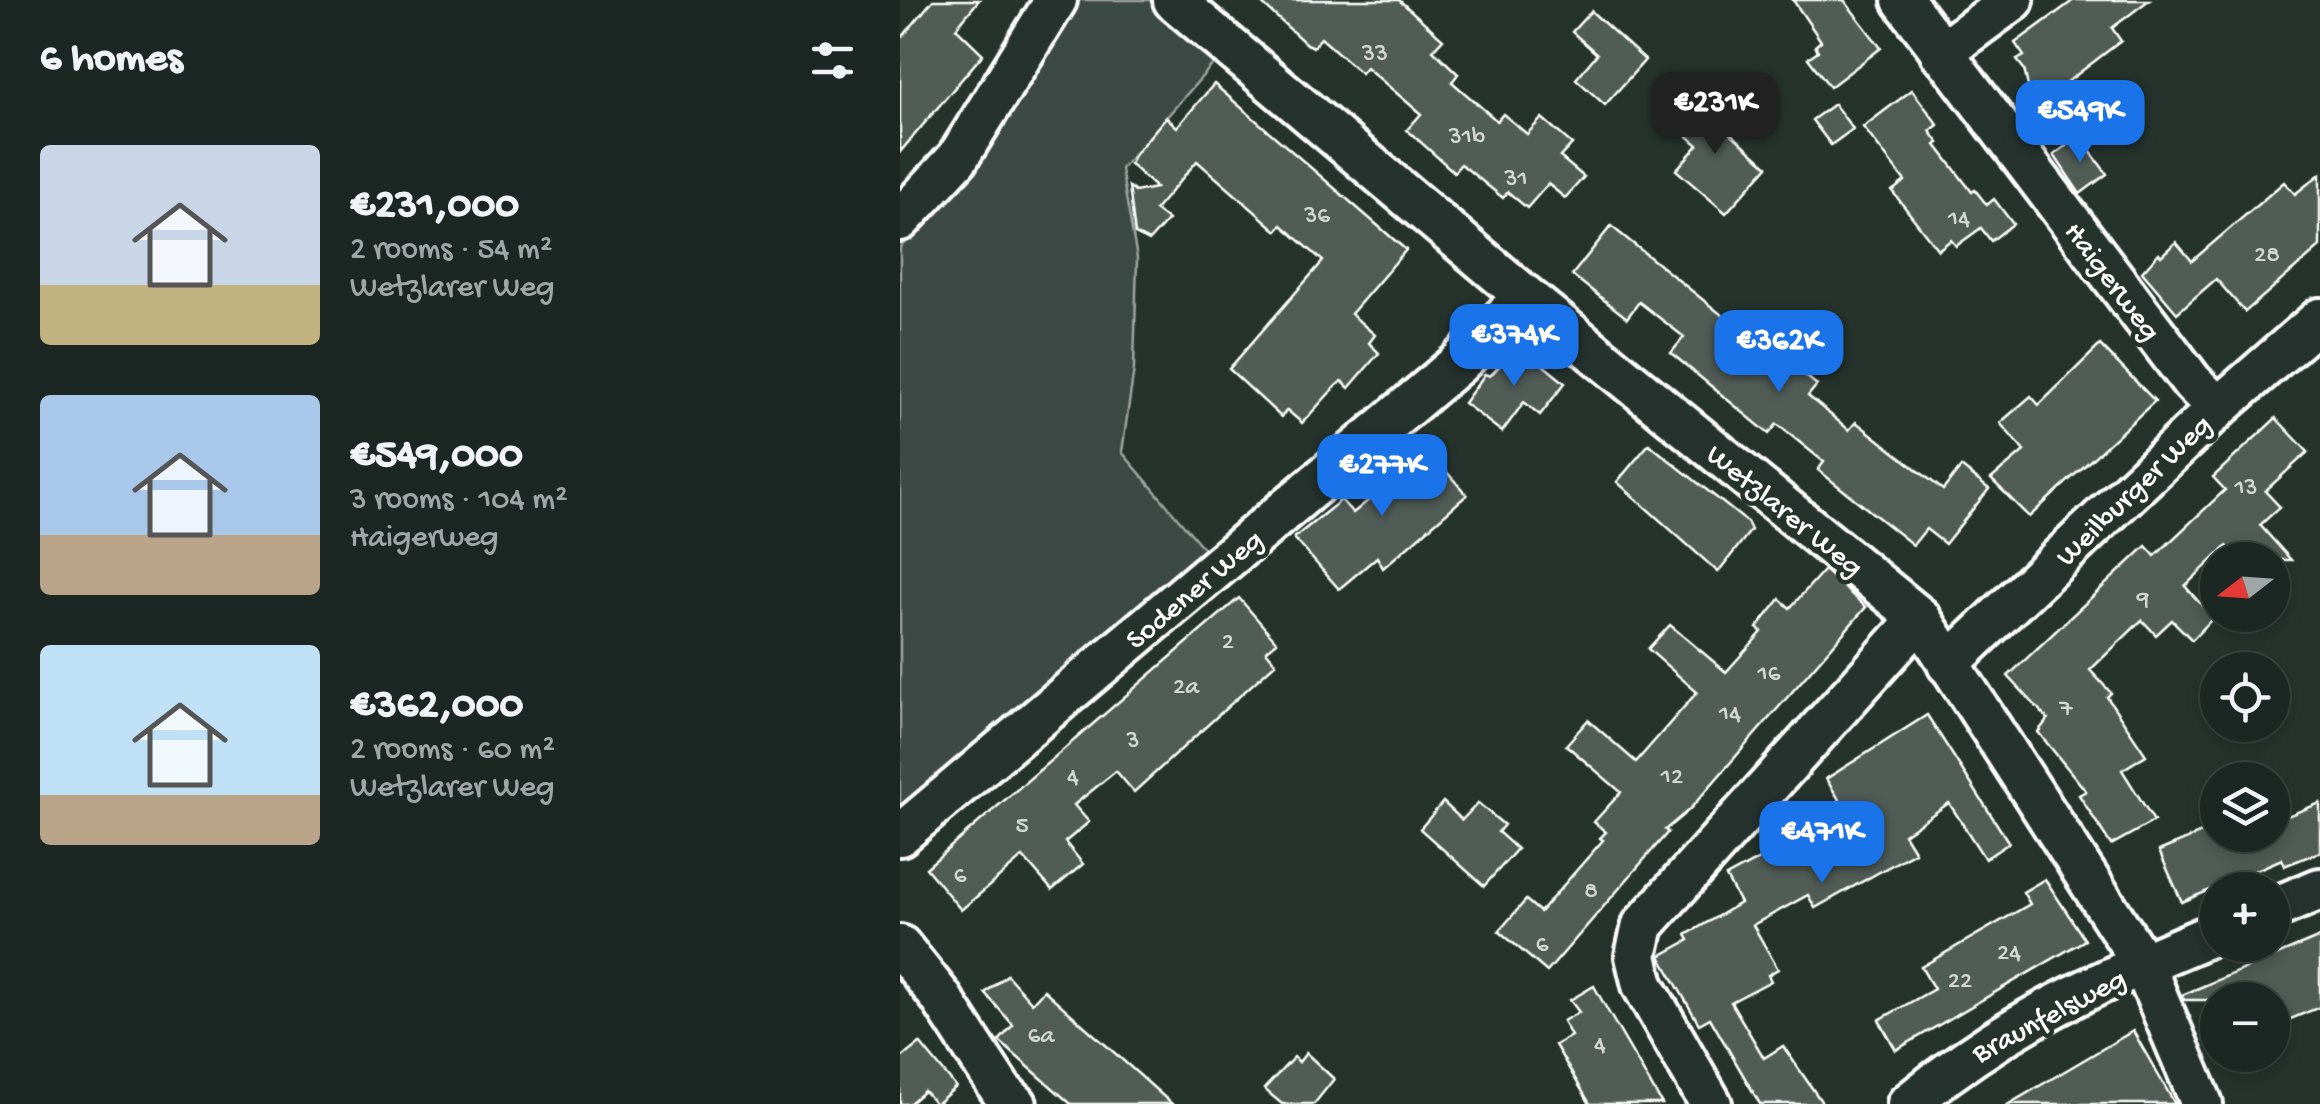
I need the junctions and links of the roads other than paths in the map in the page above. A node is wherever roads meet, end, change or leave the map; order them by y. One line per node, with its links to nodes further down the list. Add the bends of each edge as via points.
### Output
1 (1056, 0): 6 (street, via 957,159)
2 (1174, 0): 7 (street, Wetzlarer Weg)
3 (1903, 0): 5 (street, Haigerweg)
4 (2013, 0): 5 (street)
5 (1942, 53): 9 (street, Haigerweg)
6 (900, 220)
7 (1525, 296): 10 (street, Wetzlarer Weg); 12 (street, Sodener Weg, via 1458,364)
8 (2320, 319): 9 (street, Weilburger Weg)
9 (2218, 408): 11 (street, Weilburger Weg)
10 (1920, 618): 11 (street, Wetzlarer Weg); 19 (street, via 1642,925 1636,956 1643,985)
11 (1948, 664): 17 (street, Wetzlarer Weg)
12 (900, 835)
13 (2320, 889): 14 (street)
14 (2290, 902)
15 (2200, 940): 17 (street, Braunfelsweg)
16 (900, 946): 18 (street)
17 (2142, 964): 20 (street, Braunfelsweg, via 2045,1008); 21 (street, Wetzlarer Weg)
18 (1016, 1104)
19 (1711, 1104)
20 (1908, 1104)
21 (2202, 1104)

